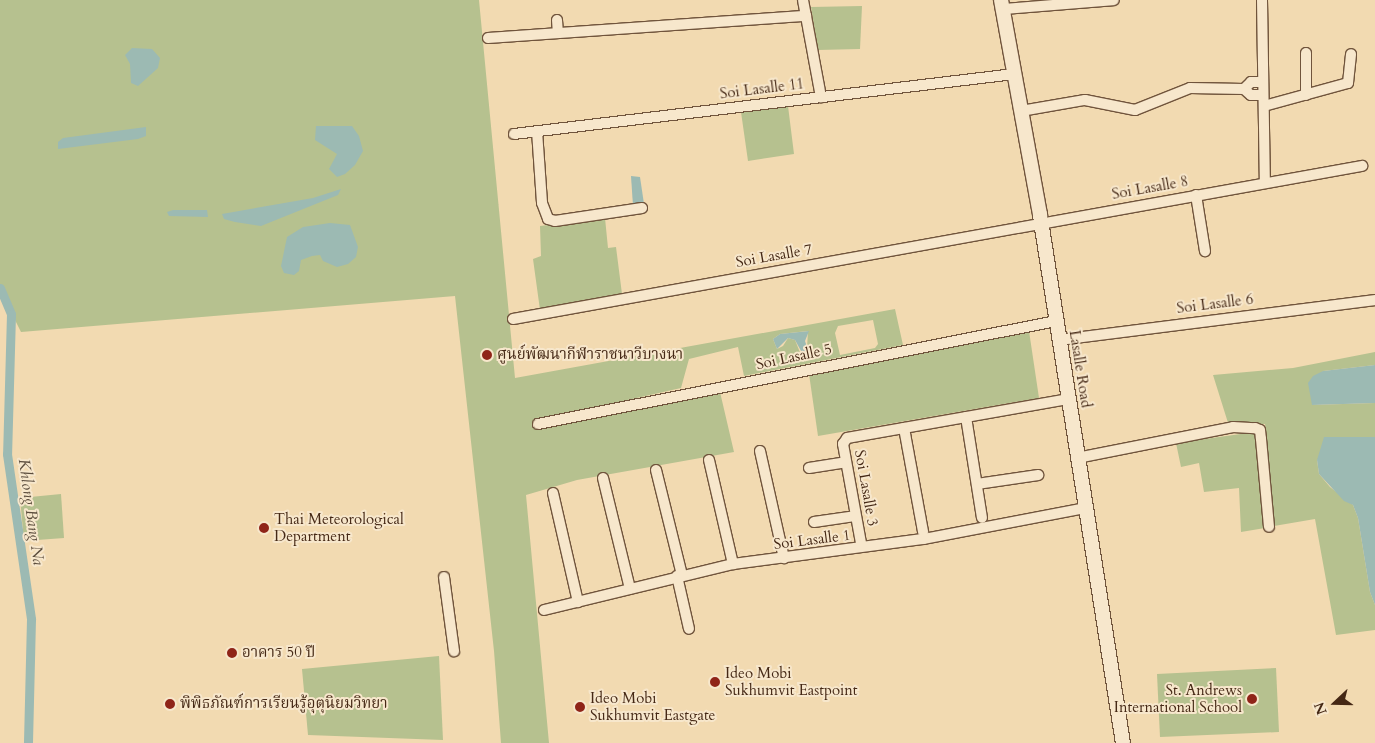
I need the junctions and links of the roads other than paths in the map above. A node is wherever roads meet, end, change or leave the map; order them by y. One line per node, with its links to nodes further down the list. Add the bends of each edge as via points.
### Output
1 (803, 0): 6 (street)
2 (1114, 0): 4 (street)
3 (1262, 0): 13 (street)
4 (1052, 2): 5 (street)
5 (1002, 4): 12 (street, Lasalle Road)
6 (806, 16): 8 (street); 17 (street)
7 (557, 20): 8 (street)
8 (558, 33): 9 (street)
9 (488, 38)
10 (1306, 53): 16 (street)
11 (1351, 54): 16 (street, via 1348,83)
12 (1014, 74): 17 (street, Soi Lasalle 11); 19 (street, Lasalle Road)
13 (1263, 82): 14 (street, via 1251,82); 15 (street)
14 (1244, 88): 15 (street, via 1251,95); 19 (street, via 1182,89 1135,110 1085,100)
15 (1264, 95): 18 (street)
16 (1306, 95): 18 (street)
17 (821, 97): 20 (street, Soi Lasalle 11)
18 (1264, 106): 23 (street)
19 (1021, 111): 26 (street, Lasalle Road)
20 (537, 131): 21 (street, Soi Lasalle 11); 25 (street, via 542,203 548,218 555,221)
21 (514, 134)
22 (1362, 166): 23 (street, Soi Lasalle 8)
23 (1265, 183): 24 (street, Soi Lasalle 8)
24 (1196, 195): 26 (street, Soi Lasalle 8); 27 (street)
25 (642, 208)
26 (1040, 222): 29 (street, Soi Lasalle 7); 30 (street, Lasalle Road)
27 (1205, 251)
28 (1375, 300): 31 (street, Soi Lasalle 6)
29 (513, 319)
30 (1056, 321): 31 (street, Lasalle Road); 34 (street, Soi Lasalle 5)
31 (1059, 340): 32 (street, Lasalle Road)
32 (1068, 399): 33 (street, Soi Lasalle 3); 37 (street, Lasalle Road)
33 (966, 418): 35 (street, Soi Lasalle 3); 44 (street)
34 (538, 424)
35 (904, 428): 39 (street, Soi Lasalle 3, via 847,438 843,444); 51 (street)
36 (760, 451): 53 (street)
37 (1077, 458): 46 (street, Lasalle Road); 50 (street, via 1233,427 1260,430)
38 (709, 460): 54 (street)
39 (846, 462): 40 (street); 47 (street, Soi Lasalle 3)
40 (809, 468)
41 (656, 470): 55 (street)
42 (1038, 475): 44 (street)
43 (603, 478): 57 (street)
44 (977, 484): 48 (street)
45 (553, 493): 58 (street)
46 (1085, 508): 53 (street, Soi Lasalle 1, via 924,539); 62 (street, Lasalle Road)
47 (855, 516): 49 (street); 52 (street, Soi Lasalle 3)
48 (982, 518)
49 (814, 522)
50 (1269, 527)
51 (923, 532)
52 (860, 543)
53 (784, 558): 54 (street, Soi Lasalle 1)
54 (733, 564): 55 (street, Soi Lasalle 1)
55 (680, 576): 57 (street, Soi Lasalle 1); 60 (street)
56 (444, 577): 61 (street)
57 (630, 589): 58 (street, Soi Lasalle 1)
58 (578, 602): 59 (street, Soi Lasalle 1)
59 (544, 610)
60 (689, 629)
61 (454, 651)
62 (1123, 743)

